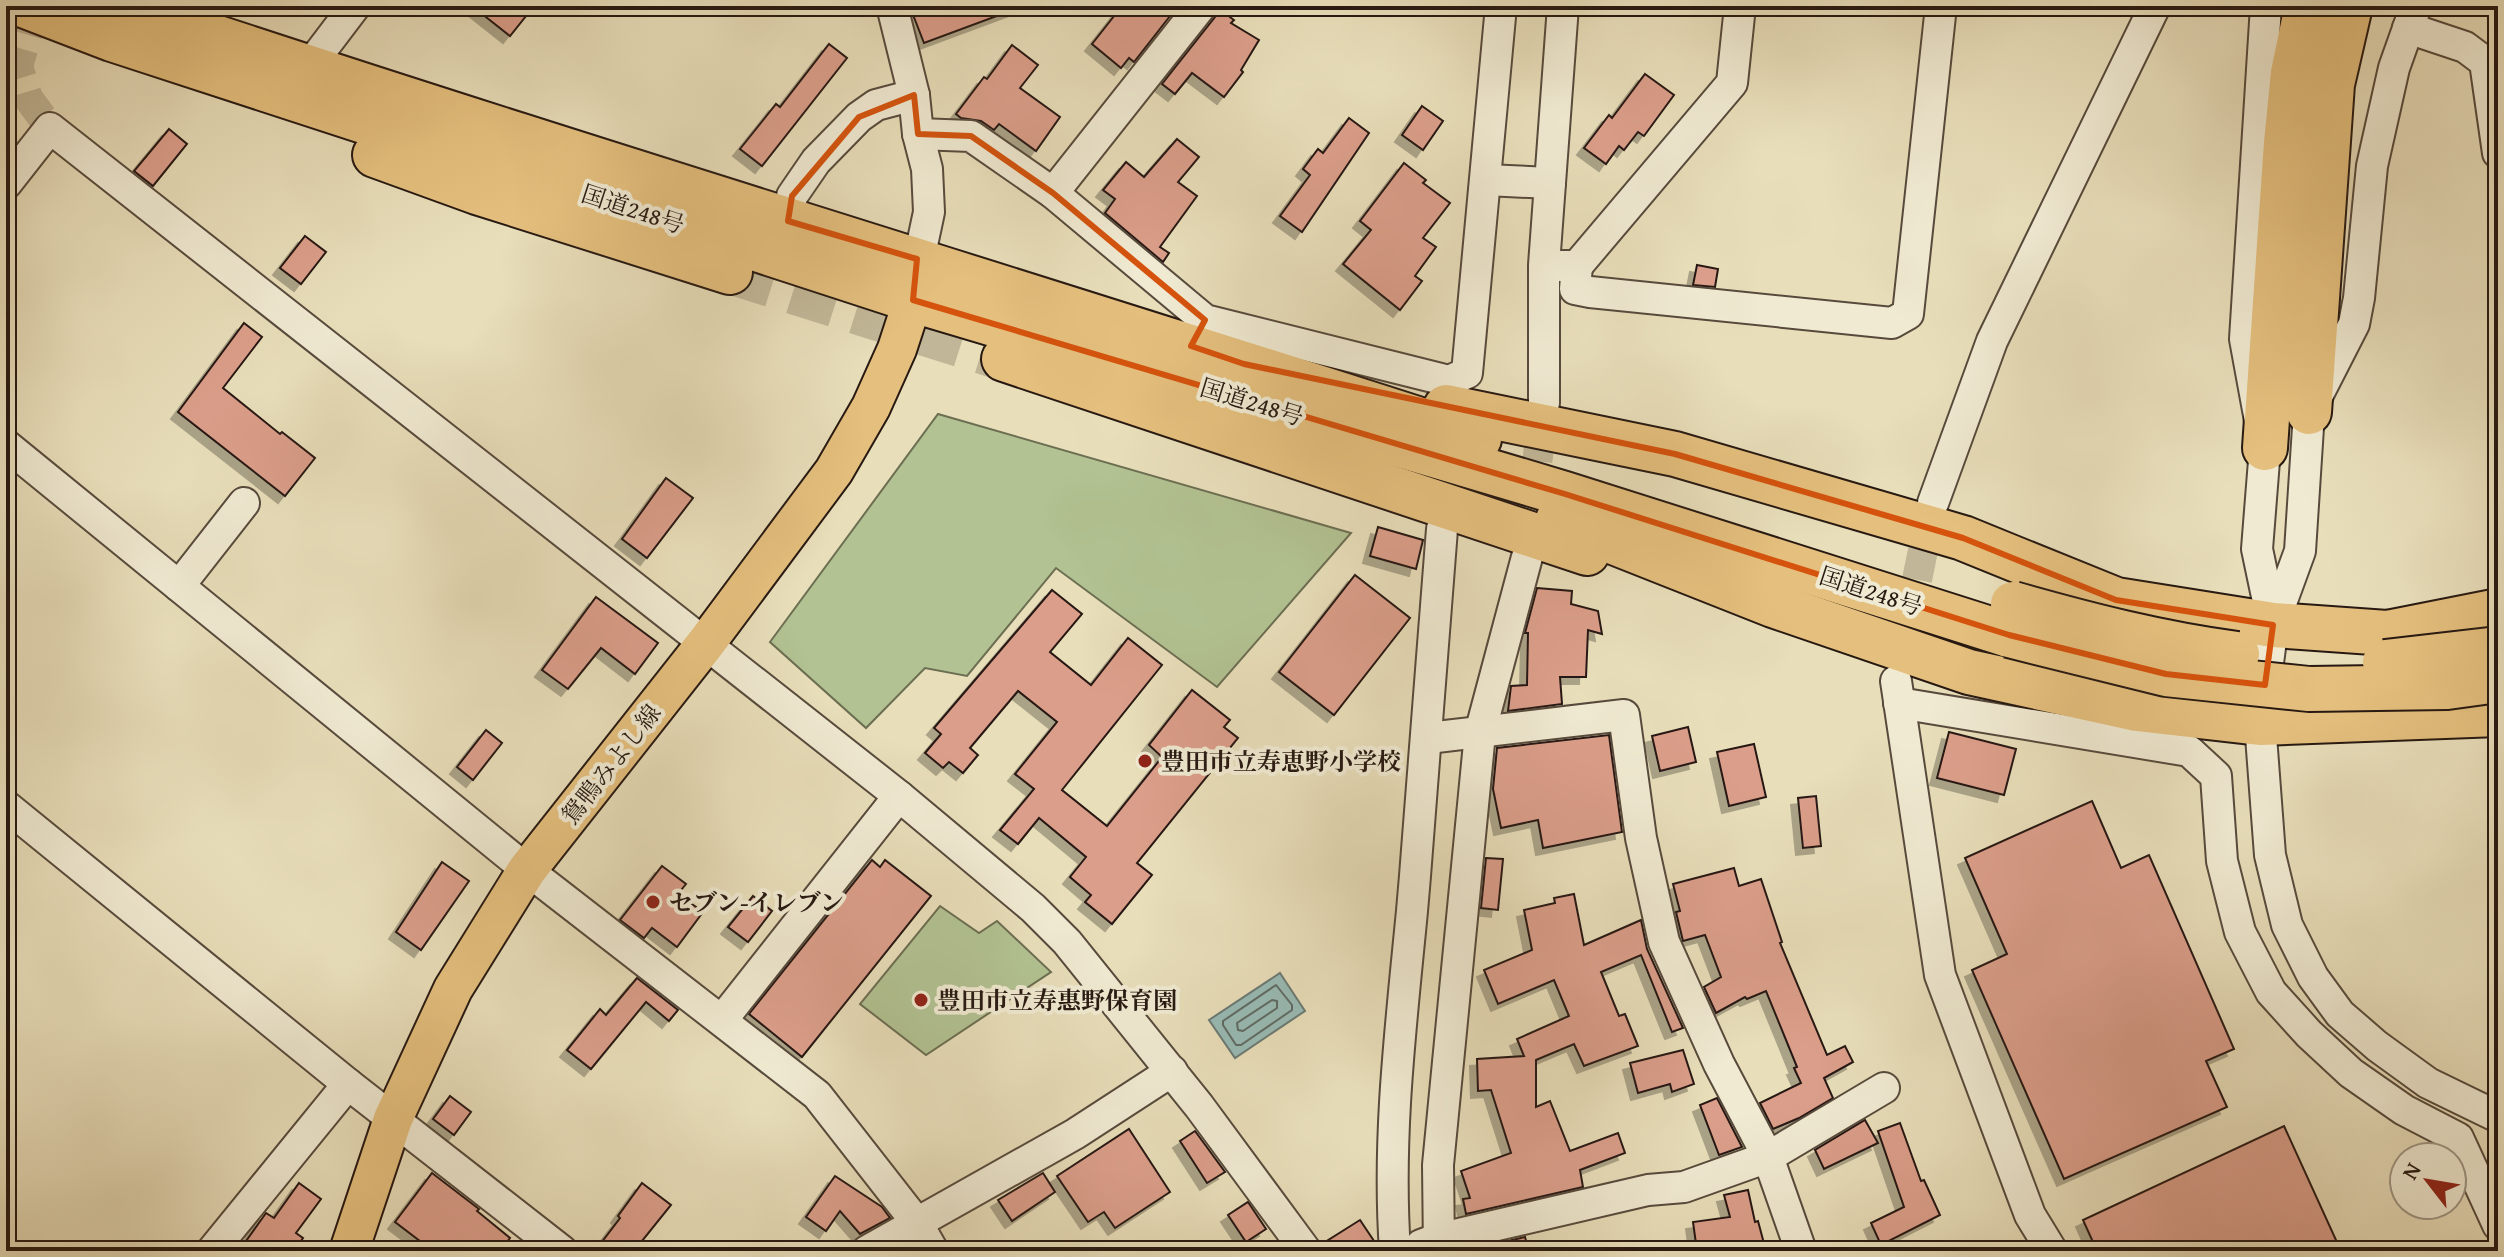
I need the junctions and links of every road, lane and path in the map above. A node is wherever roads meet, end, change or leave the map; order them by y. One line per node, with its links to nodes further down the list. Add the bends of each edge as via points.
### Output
1 (26, 6): 28 (highway, 国道248号, via 112,39)
2 (121, 6): 16 (highway, 国道248号)
3 (355, 6): 16 (street)
4 (892, 6): 17 (street)
5 (1201, 6): 23 (street)
6 (1501, 6): 20 (street)
7 (1563, 6): 21 (street)
8 (1740, 6): 26 (street, via 1732,83)
9 (1941, 6): 26 (street, via 1908,314 1892,323 1590,292 1575,289)
10 (2155, 6): 36 (street, via 1992,341)
11 (2266, 6): 33 (street, via 2245,339)
12 (2307, 6): 33 (highway, via 2286,143)
13 (2350, 6): 31 (highway, via 2331,97)
14 (2412, 17): 19 (street, via 2485,62); 31 (street, via 2372,166 2354,324)
15 (6, 19): 27 (highway, via 477,192)
16 (308, 68): 24 (highway, 国道248号)
17 (914, 95): 18 (street); 24 (street, via 876,105 859,117 808,172 792,196)
18 (918, 134): 23 (street, via 971,136); 28 (street, via 927,169 929,212)
19 (2498, 153)
20 (1486, 180): 21 (street); 29 (street, via 1467,373 1449,381)
21 (1550, 183): 25 (street)
22 (6, 184): 42 (street, via 50,128)
23 (1053, 193): 29 (street)
24 (788, 221): 28 (highway, 国道248号)
25 (1544, 265): 26 (street); 34 (street)
26 (1577, 266)
27 (730, 272)
28 (915, 280): 29 (highway, 国道248号); 34 (highway, 国道248号, via 1396,445); 42 (main road, 鴛鴨みよし線, via 897,349 871,407 834,471)
29 (1198, 333): 34 (highway, 国道248号, via 1244,364)
30 (1004, 359): 37 (highway)
31 (2309, 412): 41 (street, via 2300,551)
32 (6, 445): 38 (street)
33 (2265, 448): 41 (street, via 2257,549)
34 (1503, 463): 37 (highway); 40 (highway, 国道248号); 41 (highway, via 1675,454 1947,534 2116,600); 46 (highway, via 1731,602 1773,605 1969,672 2137,709); 47 (street)
35 (244, 503): 38 (street)
36 (1933, 503)
37 (1449, 520): 48 (street)
38 (179, 586): 51 (street)
39 (2498, 611): 41 (highway, via 2387,633)
40 (2011, 619): 43 (highway, 国道248号, bridge, via 2079,623 2197,649 2294,661 2390,662); 44 (highway, 国道248号, bridge, via 2166,674 2309,689 2447,687)
41 (2273, 625): 46 (street)
42 (706, 643): 49 (street); 51 (main road, 鴛鴨みよし線)
43 (2498, 649)
44 (2498, 680)
45 (2498, 714): 46 (highway)
46 (2260, 723): 56 (street, via 2270,855 2287,925 2313,977 2340,1014 2377,1046 2428,1083)
47 (1480, 733): 48 (street); 58 (street, via 1624,715 1641,838 1664,942); 61 (street, via 1438,1165)
48 (1428, 738): 68 (street, via 1395,1091)
49 (899, 796): 52 (street); 53 (street, via 1067,942)
50 (6, 806): 54 (street)
51 (527, 870): 52 (street); 57 (main road, 鴛鴨みよし線, via 453,989)
52 (722, 1020): 59 (street, via 817,1095)
53 (1172, 1071): 59 (street, via 1075,1134); 67 (street)
54 (348, 1084): 57 (street); 62 (street)
55 (1884, 1088): 58 (street)
56 (2498, 1117)
57 (393, 1119): 63 (main road, 鴛鴨みよし線); 64 (street)
58 (1768, 1157): 61 (street, via 1684,1187 1648,1190); 70 (street)
59 (917, 1223): 65 (street); 66 (street)
60 (2498, 1225): 71 (street, via 2458,1138 2404,1110 2351,1073 2271,992 2240,932 2222,861 2216,776 2189,751 1898,692 1940,975 2030,1215)
61 (1438, 1245): 69 (street)
62 (212, 1251)
63 (349, 1251)
64 (562, 1251)
65 (867, 1251)
66 (933, 1251)
67 (1306, 1251)
68 (1395, 1251)
69 (1408, 1251)
70 (1801, 1251)
71 (2052, 1251)

